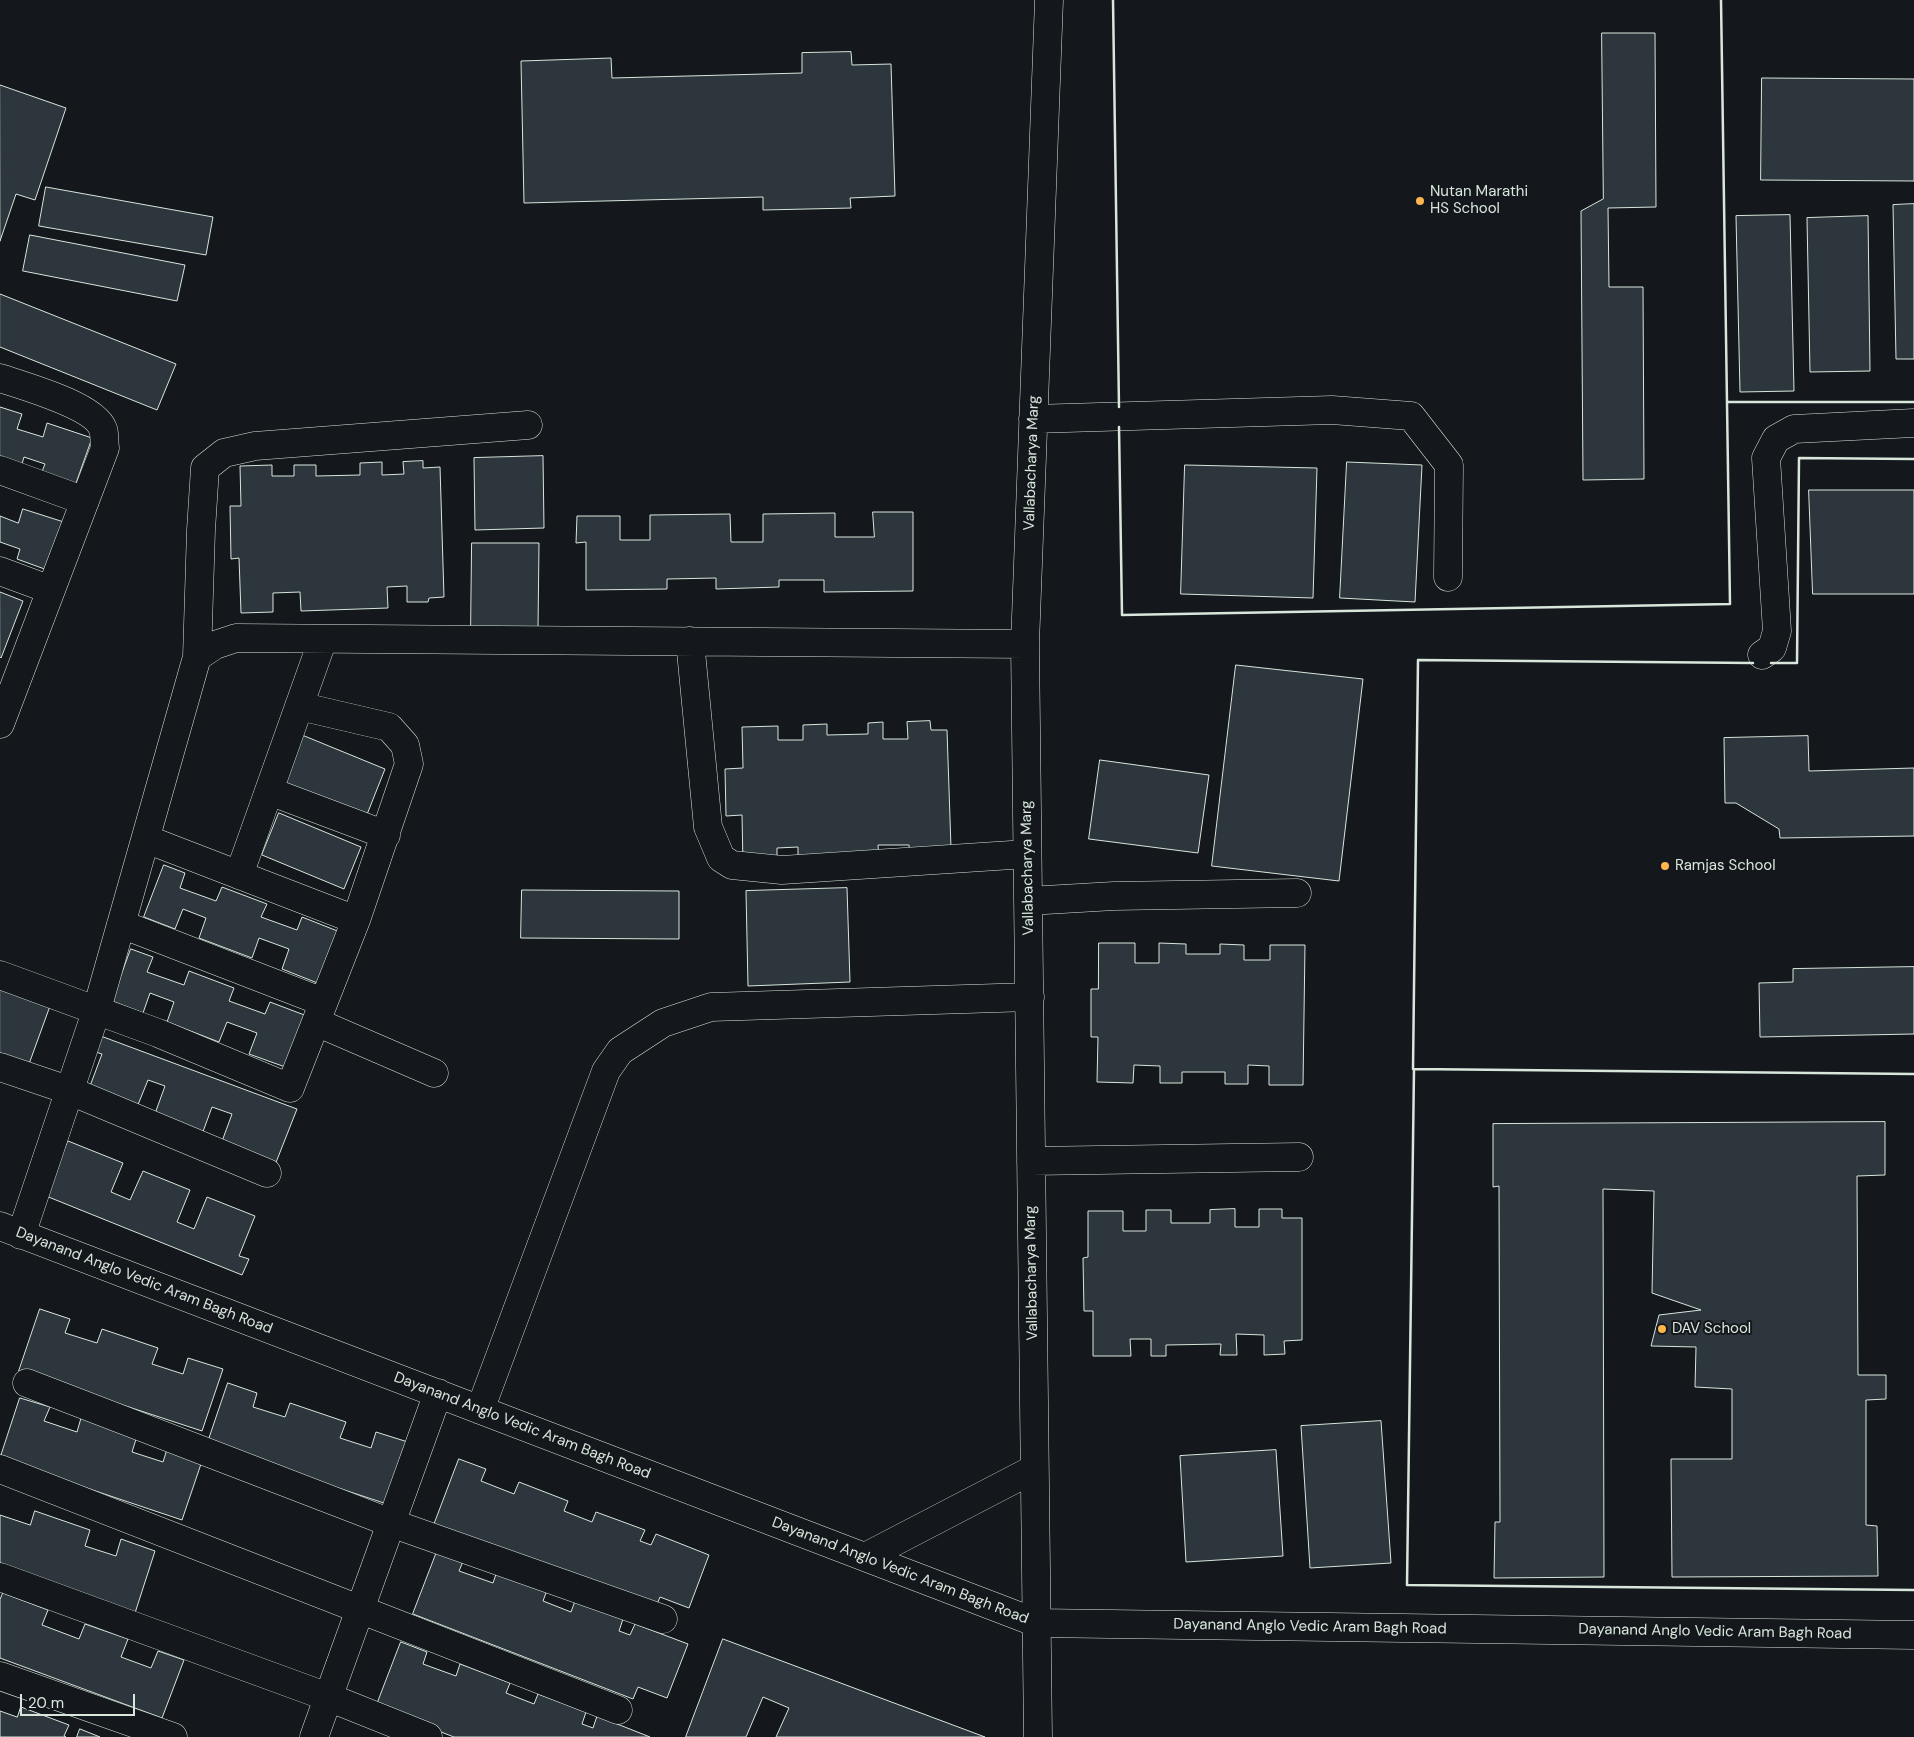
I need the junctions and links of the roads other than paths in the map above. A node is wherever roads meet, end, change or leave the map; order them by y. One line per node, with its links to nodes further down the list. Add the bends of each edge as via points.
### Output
1 (1049, 0): 3 (street, Vallabacharya Marg)
2 (0, 378): 7 (street, via 74,405 92,416 103,428 105,448)
3 (1033, 420): 9 (street, via 1332,410 1411,416 1449,465); 13 (street, Vallabacharya Marg)
4 (1914, 423): 14 (street, via 1794,429 1776,439 1766,458 1777,631 1772,648)
5 (528, 425): 15 (street, via 255,446 224,453 205,468)
6 (0, 470): 7 (street)
7 (85, 501): 10 (street)
8 (0, 570): 10 (street)
9 (1448, 577)
10 (52, 590): 16 (street)
11 (323, 639): 12 (street); 15 (street, via 236,638 214,645); 17 (street)
12 (690, 641): 13 (street); 22 (street, via 708,827 721,858 732,865 782,870)
13 (1026, 644): 22 (street, Vallabacharya Marg)
14 (1762, 655)
15 (198, 657): 21 (street)
16 (9, 673): 18 (street)
17 (299, 706): 19 (street); 20 (street, via 389,727 405,745 409,764)
18 (0, 724)
19 (269, 791): 20 (street); 23 (street)
20 (386, 835): 26 (street)
21 (146, 839): 23 (street); 27 (street)
22 (1028, 854): 25 (street, Vallabacharya Marg)
23 (239, 875): 26 (street)
24 (1297, 893): 25 (street)
25 (1028, 901): 29 (street, Vallabacharya Marg)
26 (356, 920): 31 (street)
27 (121, 924): 30 (street); 31 (street)
28 (0, 975): 30 (street)
29 (1030, 997): 36 (street, Vallabacharya Marg); 41 (street, via 711,1007 663,1023 620,1051 606,1071)
30 (97, 1010): 31 (street, via 290,1088); 34 (street)
31 (319, 1012): 33 (street)
32 (0, 1067): 34 (street)
33 (434, 1073)
34 (68, 1090): 37 (street); 38 (street)
35 (1299, 1157): 36 (street)
36 (1031, 1160): 43 (street, Vallabacharya Marg)
37 (267, 1173)
38 (10, 1230): 40 (street, Dayanand Anglo Vedic Aram Bagh Road)
39 (27, 1383): 44 (street)
40 (438, 1394): 41 (street, Dayanand Anglo Vedic Aram Bagh Road); 44 (street)
41 (480, 1410): 45 (street, Dayanand Anglo Vedic Aram Bagh Road)
42 (0, 1469): 47 (street)
43 (1034, 1469): 45 (street); 49 (street, Vallabacharya Marg)
44 (391, 1522): 47 (street); 48 (street)
45 (866, 1557): 49 (street, Dayanand Anglo Vedic Aram Bagh Road)
46 (0, 1577): 52 (street)
47 (360, 1610): 52 (street); 53 (street)
48 (663, 1619)
49 (1037, 1623): 50 (street, Dayanand Anglo Vedic Aram Bagh Road); 57 (street, Vallabacharya Marg)
50 (1914, 1635)
51 (0, 1676): 54 (street)
52 (328, 1697): 55 (street); 56 (street)
53 (618, 1710)
54 (165, 1736)
55 (314, 1737)
56 (428, 1737)
57 (1038, 1737)

